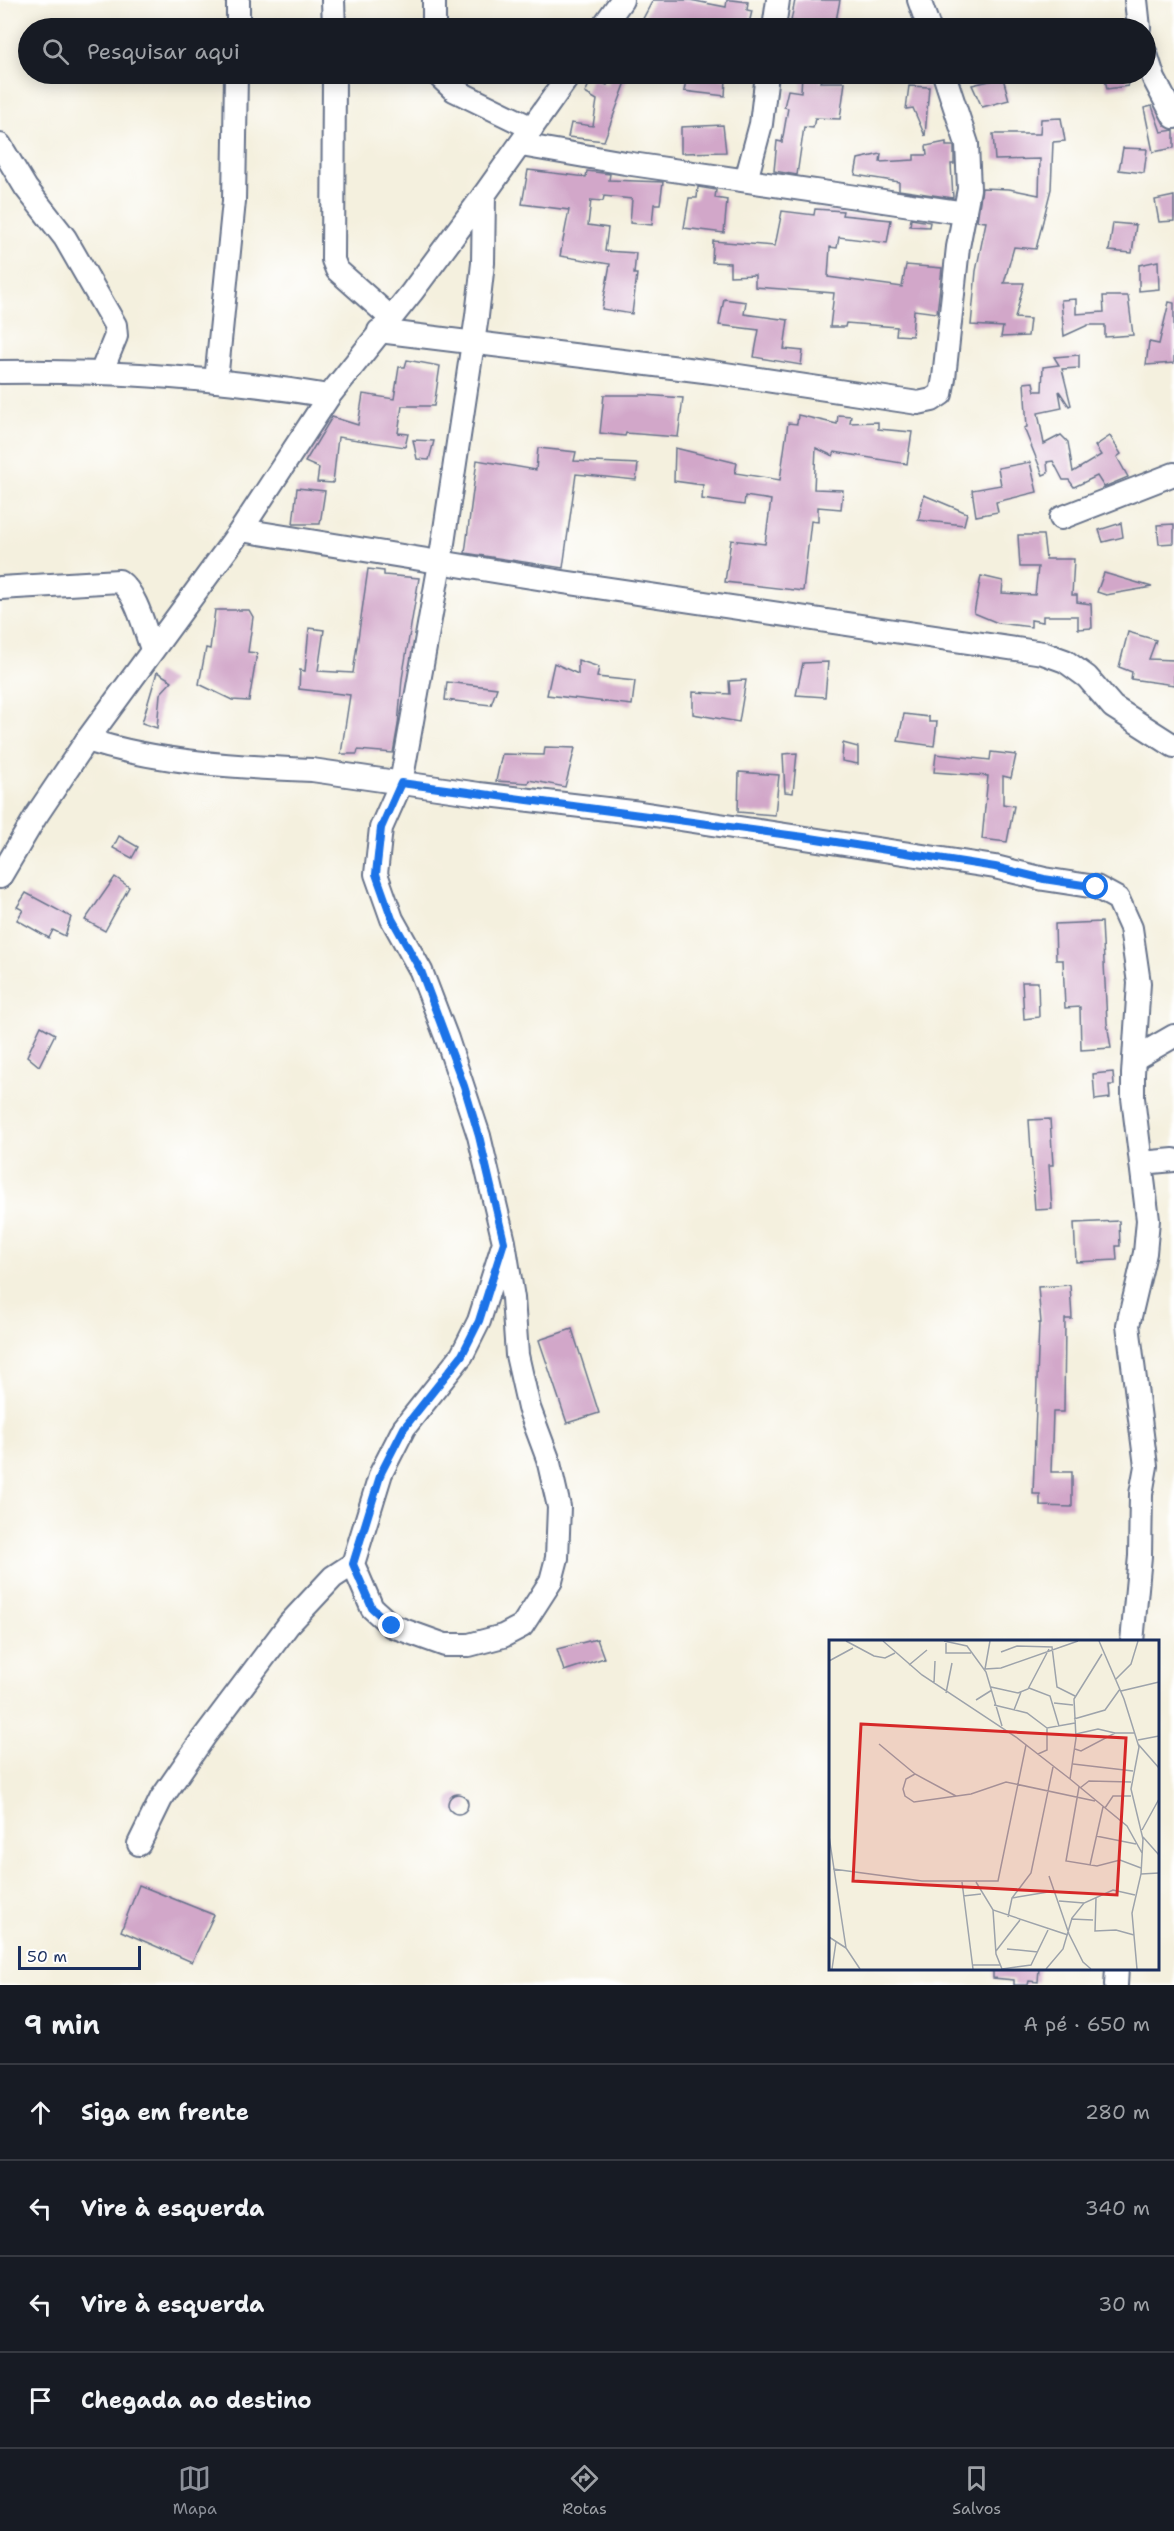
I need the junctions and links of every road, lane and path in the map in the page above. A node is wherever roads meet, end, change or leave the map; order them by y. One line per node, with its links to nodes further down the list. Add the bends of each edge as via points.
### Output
1 (238, 0): 8 (street)
2 (333, 0): 9 (street)
3 (434, 0): 10 (street)
4 (622, 0): 11 (street)
5 (778, 0): 12 (street)
6 (919, 0): 13 (street)
7 (1136, 0): 14 (street)
8 (238, 18)
9 (334, 18)
10 (434, 18)
11 (609, 18)
12 (775, 18)
13 (925, 18)
14 (1138, 18)
15 (1156, 83): 22 (street)
16 (236, 84): 32 (street, via 234,201)
17 (334, 84): 28 (street, via 333,260 336,270)
18 (448, 84): 23 (street)
19 (563, 84): 23 (street)
20 (766, 84): 25 (street, via 761,124)
21 (947, 84): 27 (street, via 967,144 969,189)
22 (1174, 117)
23 (527, 136): 25 (street, via 625,163); 26 (street)
24 (0, 145): 31 (street, via 26,188 65,238 115,325 116,336)
25 (746, 180): 27 (street)
26 (484, 195): 28 (street); 29 (street, via 483,263)
27 (965, 213): 29 (street, via 943,386 941,394 932,400 918,403 747,376)
28 (385, 325): 29 (street); 33 (street)
29 (472, 341): 37 (street)
30 (0, 372): 31 (street)
31 (101, 373): 32 (street)
32 (216, 381): 33 (street)
33 (329, 396): 36 (street)
34 (1172, 479): 35 (street)
35 (1061, 518)
36 (240, 530): 37 (street); 39 (street)
37 (440, 563): 41 (street, via 1043,653 1087,677 1113,707); 42 (street)
38 (0, 588): 39 (street, via 119,581 132,598)
39 (152, 649): 40 (street)
40 (87, 740): 42 (street, via 124,752 250,768 312,770); 43 (street)
41 (1174, 746)
42 (401, 783): 45 (street, via 804,837 1096,887 1118,899 1131,928 1139,983); 48 (street, via 381,828 376,874 392,919 421,971 464,1086)
43 (0, 877)
44 (1174, 1036): 45 (street)
45 (1134, 1059): 47 (street, via 1134,1117)
46 (1174, 1161): 47 (street)
47 (1141, 1163): 50 (street, via 1147,1239 1128,1325 1146,1466)
48 (504, 1242): 49 (street, via 479,1321 462,1355 404,1428 381,1473); 49 (street, via 517,1355 559,1507 557,1558 551,1581 522,1626 470,1645 445,1645 392,1626 372,1608)
49 (353, 1564): 51 (street, via 333,1577 289,1624 161,1799)
50 (1132, 1640)
51 (139, 1844)
52 (1117, 1970): 53 (street)
53 (1116, 1985)

